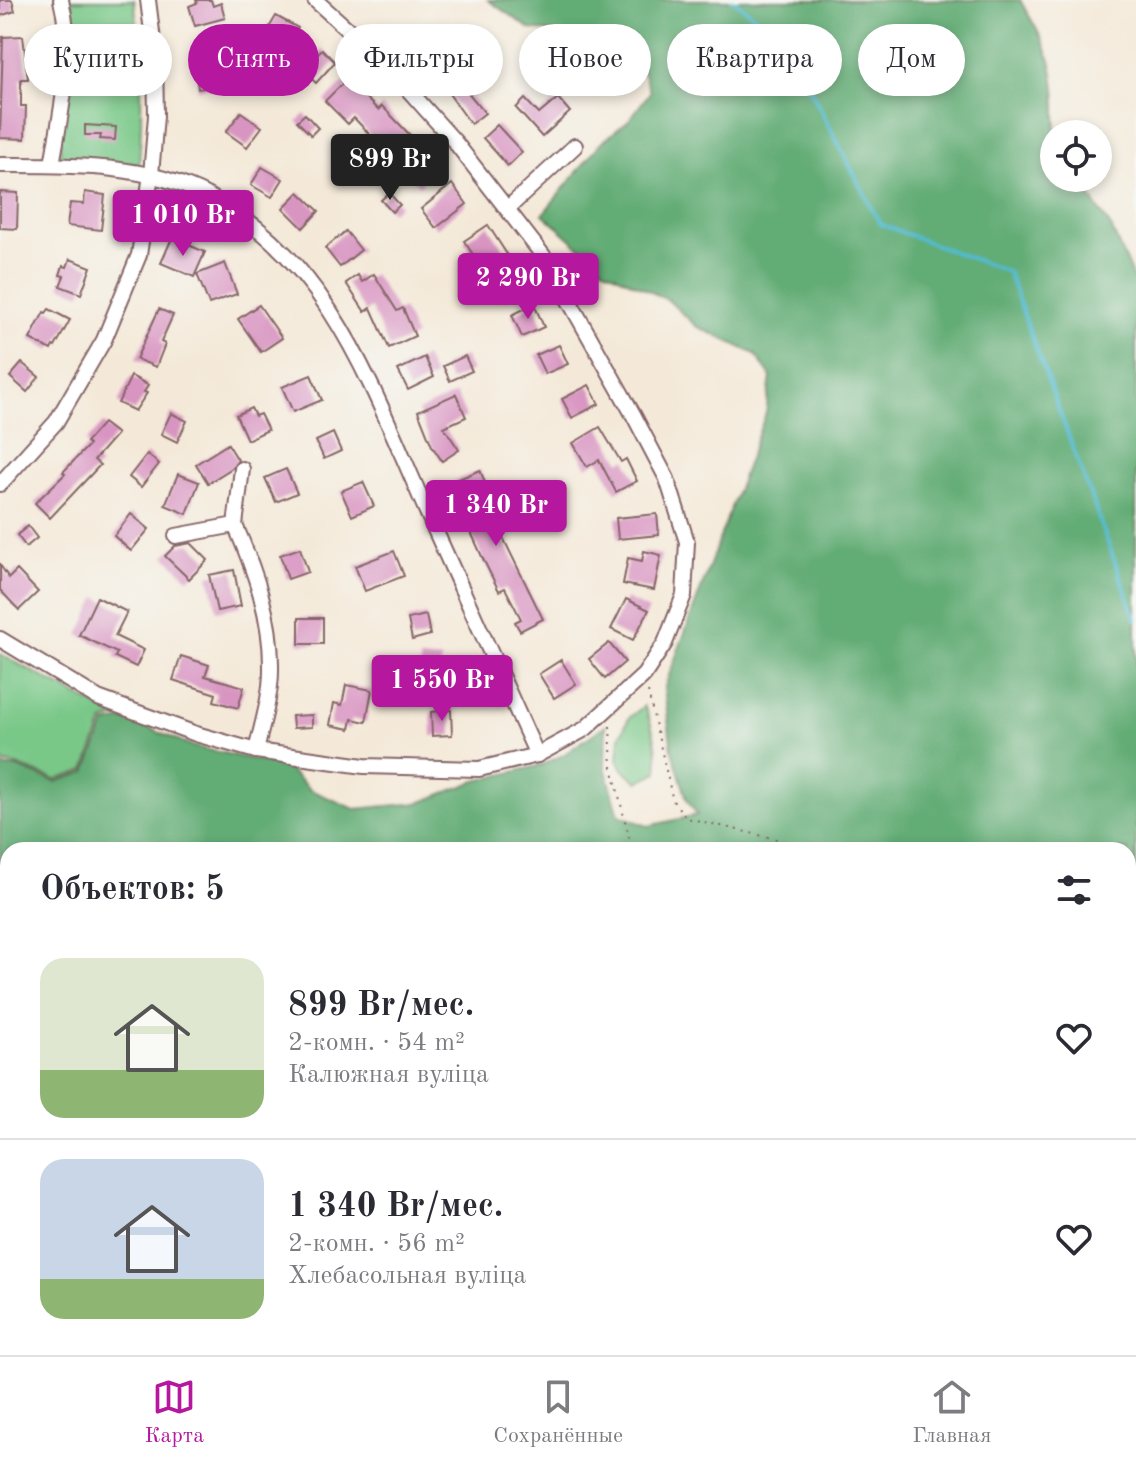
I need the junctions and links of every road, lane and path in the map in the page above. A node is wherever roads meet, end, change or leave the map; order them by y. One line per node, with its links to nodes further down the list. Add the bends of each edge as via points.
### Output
1 (61, 0): 6 (street, via 68,42)
2 (148, 0): 7 (street, via 157,84)
3 (315, 0): 8 (street, via 380,58)
4 (575, 146): 8 (street)
5 (0, 165): 6 (street)
6 (52, 165): 7 (street)
7 (151, 175): 10 (street, via 139,255 104,340 56,422); 17 (street, via 206,195 258,227 324,300 360,363)
8 (507, 209): 14 (street, via 545,258 634,416 667,479 687,542 684,595 665,643)
9 (242, 469): 11 (street)
10 (0, 484)
11 (235, 525): 12 (street); 16 (street, via 256,573 268,624 271,672)
12 (176, 536)
13 (0, 639): 16 (street, via 98,698)
14 (644, 675): 15 (street); 19 (path, via 673,801 687,818)
15 (610, 709): 17 (street); 18 (path, via 612,767)
16 (256, 751): 17 (street, via 364,766 479,769)
17 (537, 755)
18 (630, 842)
19 (783, 842)

